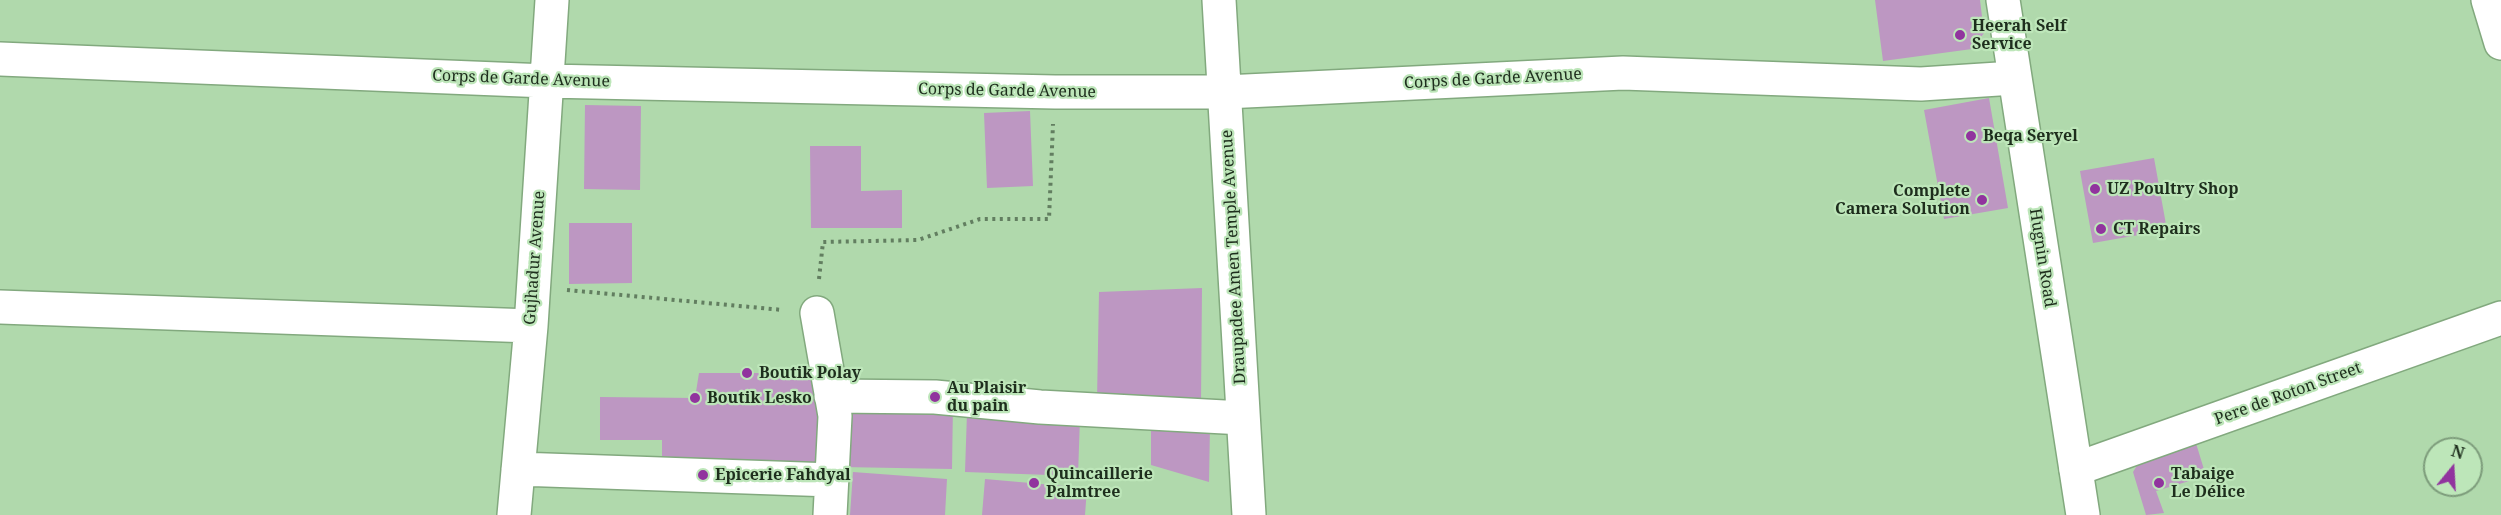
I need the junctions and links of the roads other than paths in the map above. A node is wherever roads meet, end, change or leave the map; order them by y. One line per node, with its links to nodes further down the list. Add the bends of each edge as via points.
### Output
1 (552, 0): 8 (street, Gujhadur Avenue)
2 (1219, 0): 9 (street, Draupadee Amen Temple Avenue)
3 (2003, 0): 7 (street, Hugnin Road)
4 (2488, 0): 5 (street)
5 (2501, 43)
6 (0, 59): 8 (street, Corps de Garde Avenue)
7 (2014, 78): 9 (street, Corps de Garde Avenue, via 1921,84 1623,73); 17 (street, Hugnin Road)
8 (547, 81): 9 (street, Corps de Garde Avenue); 13 (street, Gujhadur Avenue)
9 (1225, 92): 15 (street, Draupadee Amen Temple Avenue)
10 (0, 307): 13 (street)
11 (816, 313): 14 (street)
12 (2501, 318): 17 (street, Pere de Roton Street)
13 (531, 326): 16 (street, Gujhadur Avenue)
14 (831, 396): 15 (street, via 935,397); 18 (street, via 835,416)
15 (1243, 418): 21 (street, Draupadee Amen Temple Avenue)
16 (518, 469): 18 (street); 19 (street, Gujhadur Avenue)
17 (2076, 469): 22 (street, Hugnin Road)
18 (832, 480): 20 (street)
19 (514, 515)
20 (830, 515)
21 (1249, 515)
22 (2083, 515)

